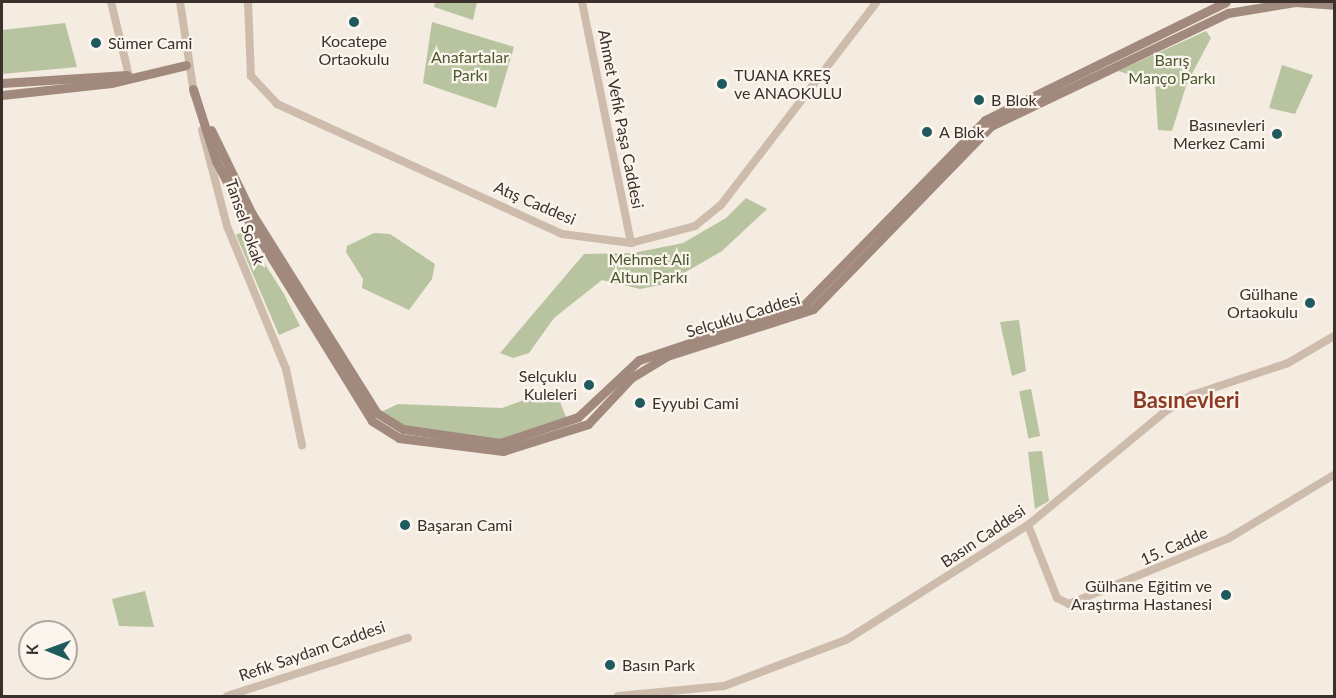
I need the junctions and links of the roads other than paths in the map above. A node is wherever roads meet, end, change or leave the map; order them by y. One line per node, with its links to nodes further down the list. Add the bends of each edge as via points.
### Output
1 (111, 2): 9 (street)
2 (180, 2): 8 (street, Tansel Sokak)
3 (248, 2): 14 (street, Atış Caddesi, via 251,76 277,104 562,234)
4 (582, 2): 14 (street, Ahmet Vefik Paşa Caddesi)
5 (877, 2): 14 (street, Atış Caddesi, via 721,205 695,226)
6 (1226, 2): 13 (main road, Selçuklu Caddesi, via 985,120 805,303 639,360 578,417 500,443 387,423 363,396)
7 (1334, 5): 13 (main road, Selçuklu Caddesi, via 1295,2 1228,13 991,126 813,309 667,356 631,378 588,424 518,449 488,452 380,429 357,402)
8 (186, 65): 9 (main road); 11 (street, Tansel Sokak)
9 (129, 75): 10 (main road); 12 (main road, via 111,83)
10 (2, 83)
11 (193, 89): 13 (main road, Selçuklu Caddesi, via 216,161); 16 (street, Tansel Sokak, via 227,226 286,369)
12 (2, 95)
13 (249, 216)
14 (631, 243)
15 (1335, 336): 18 (street, Basın Caddesi, via 1288,363 1192,395 1166,411)
16 (302, 446)
17 (1335, 475): 18 (street, 15. Cadde, via 1229,538 1069,604 1057,598)
18 (1028, 525): 21 (street, Basın Caddesi, via 896,610 804,660 724,686)
19 (408, 638): 20 (street, Refik Saydam Caddesi)
20 (227, 696)
21 (618, 696)

